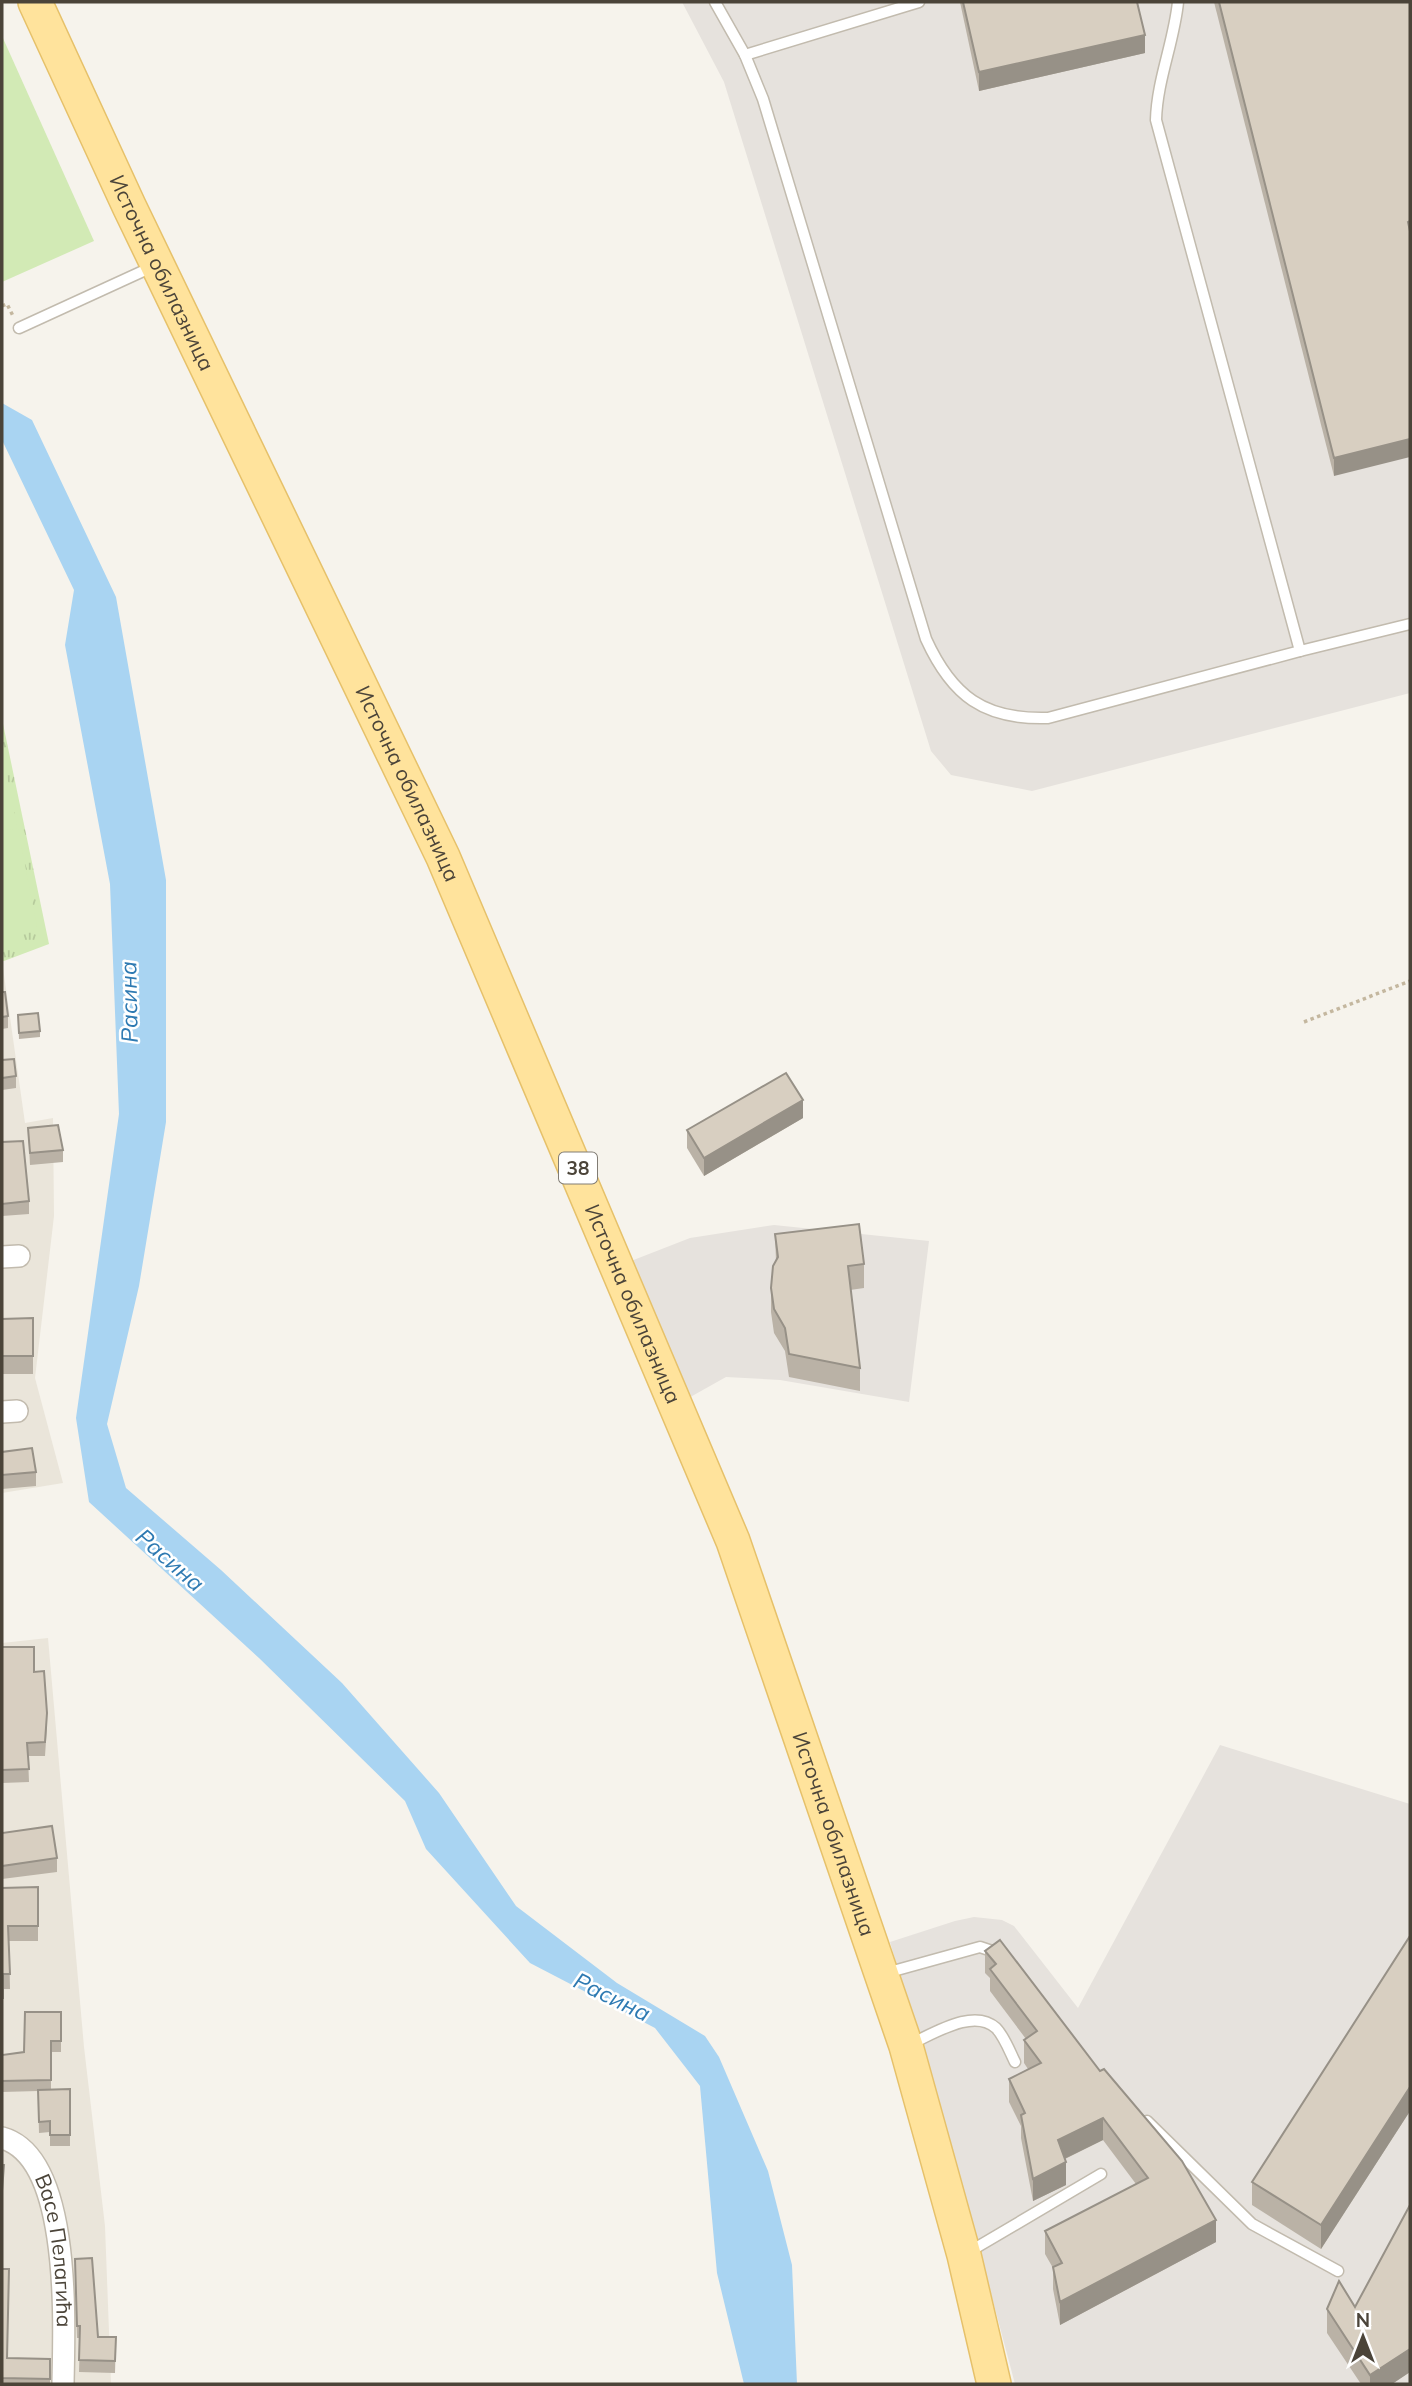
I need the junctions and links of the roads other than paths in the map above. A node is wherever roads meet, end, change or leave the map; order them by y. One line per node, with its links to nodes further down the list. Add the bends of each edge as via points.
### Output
1 (35, 2): 6 (main road, Источна обилазница / 38)
2 (715, 2): 5 (lane)
3 (919, 2): 5 (lane)
4 (1178, 2): 9 (lane, via 1156,97 1156,120)
5 (745, 55): 9 (lane, via 763,99 926,639 950,684 993,712 1022,719 1048,718)
6 (158, 264): 7 (lane); 11 (main road, Источна обилазница / 38, via 443,857 628,1286 733,1541)
7 (19, 328)
8 (1410, 624): 9 (lane)
9 (1300, 650)
10 (1006, 1956): 11 (lane, via 980,1947)
11 (880, 1975): 12 (main road, Источна обилазница / 38)
12 (906, 2046): 13 (lane, via 967,2020 982,2021 996,2028); 17 (main road, Источна обилазница / 38)
13 (1016, 2062)
14 (1142, 2116): 18 (lane, via 1252,2224)
15 (2, 2138): 19 (street, Васе Пелагића, via 24,2148 33,2158 48,2188 56,2220)
16 (1101, 2174): 17 (lane)
17 (964, 2255): 20 (main road, Источна обилазница / 38)
18 (1338, 2271)
19 (63, 2384)
20 (994, 2384)

